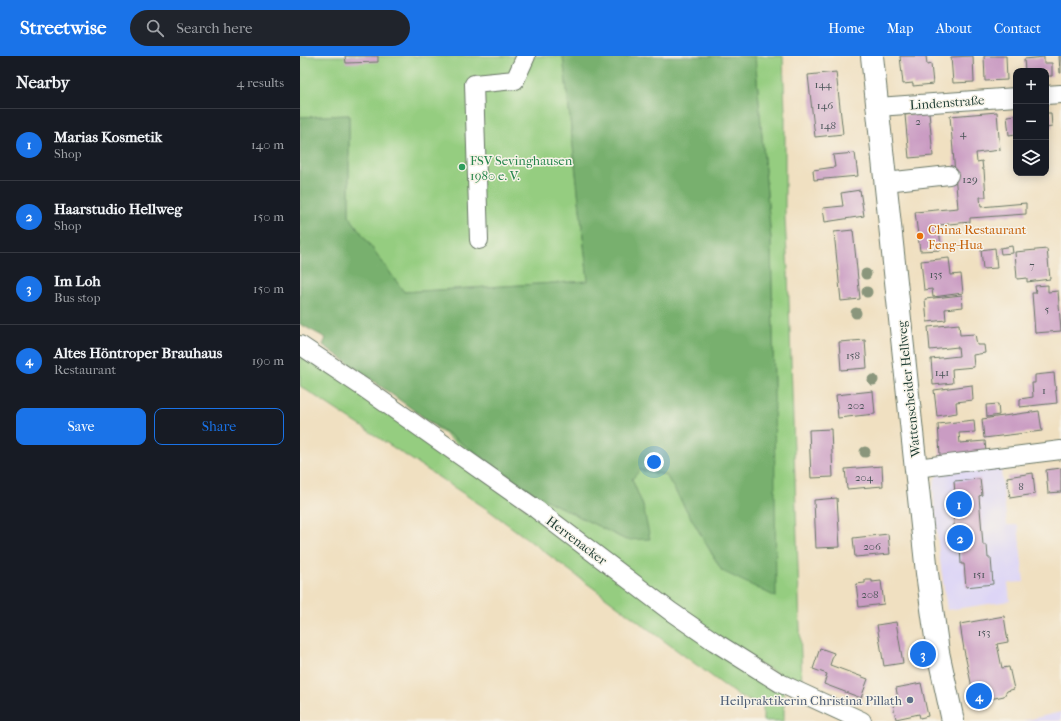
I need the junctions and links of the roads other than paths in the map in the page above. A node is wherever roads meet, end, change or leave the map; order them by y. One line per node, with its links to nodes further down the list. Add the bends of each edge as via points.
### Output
1 (526, 56): 9 (street, via 515,80 474,84)
2 (872, 56): 6 (main road, Wattenscheider Hellweg)
3 (1061, 94): 4 (street)
4 (1049, 95)
5 (1013, 97): 6 (street, Lindenstraße)
6 (878, 107): 8 (main road, Wattenscheider Hellweg)
7 (949, 175): 8 (street)
8 (886, 182): 12 (main road, Wattenscheider Hellweg)
9 (479, 240)
10 (300, 346): 13 (street, Herrenacker, via 364,388 529,505 715,642 780,682)
11 (1061, 450): 12 (street)
12 (916, 468): 14 (main road, Wattenscheider Hellweg, via 938,652)
13 (862, 721)
14 (954, 721)

